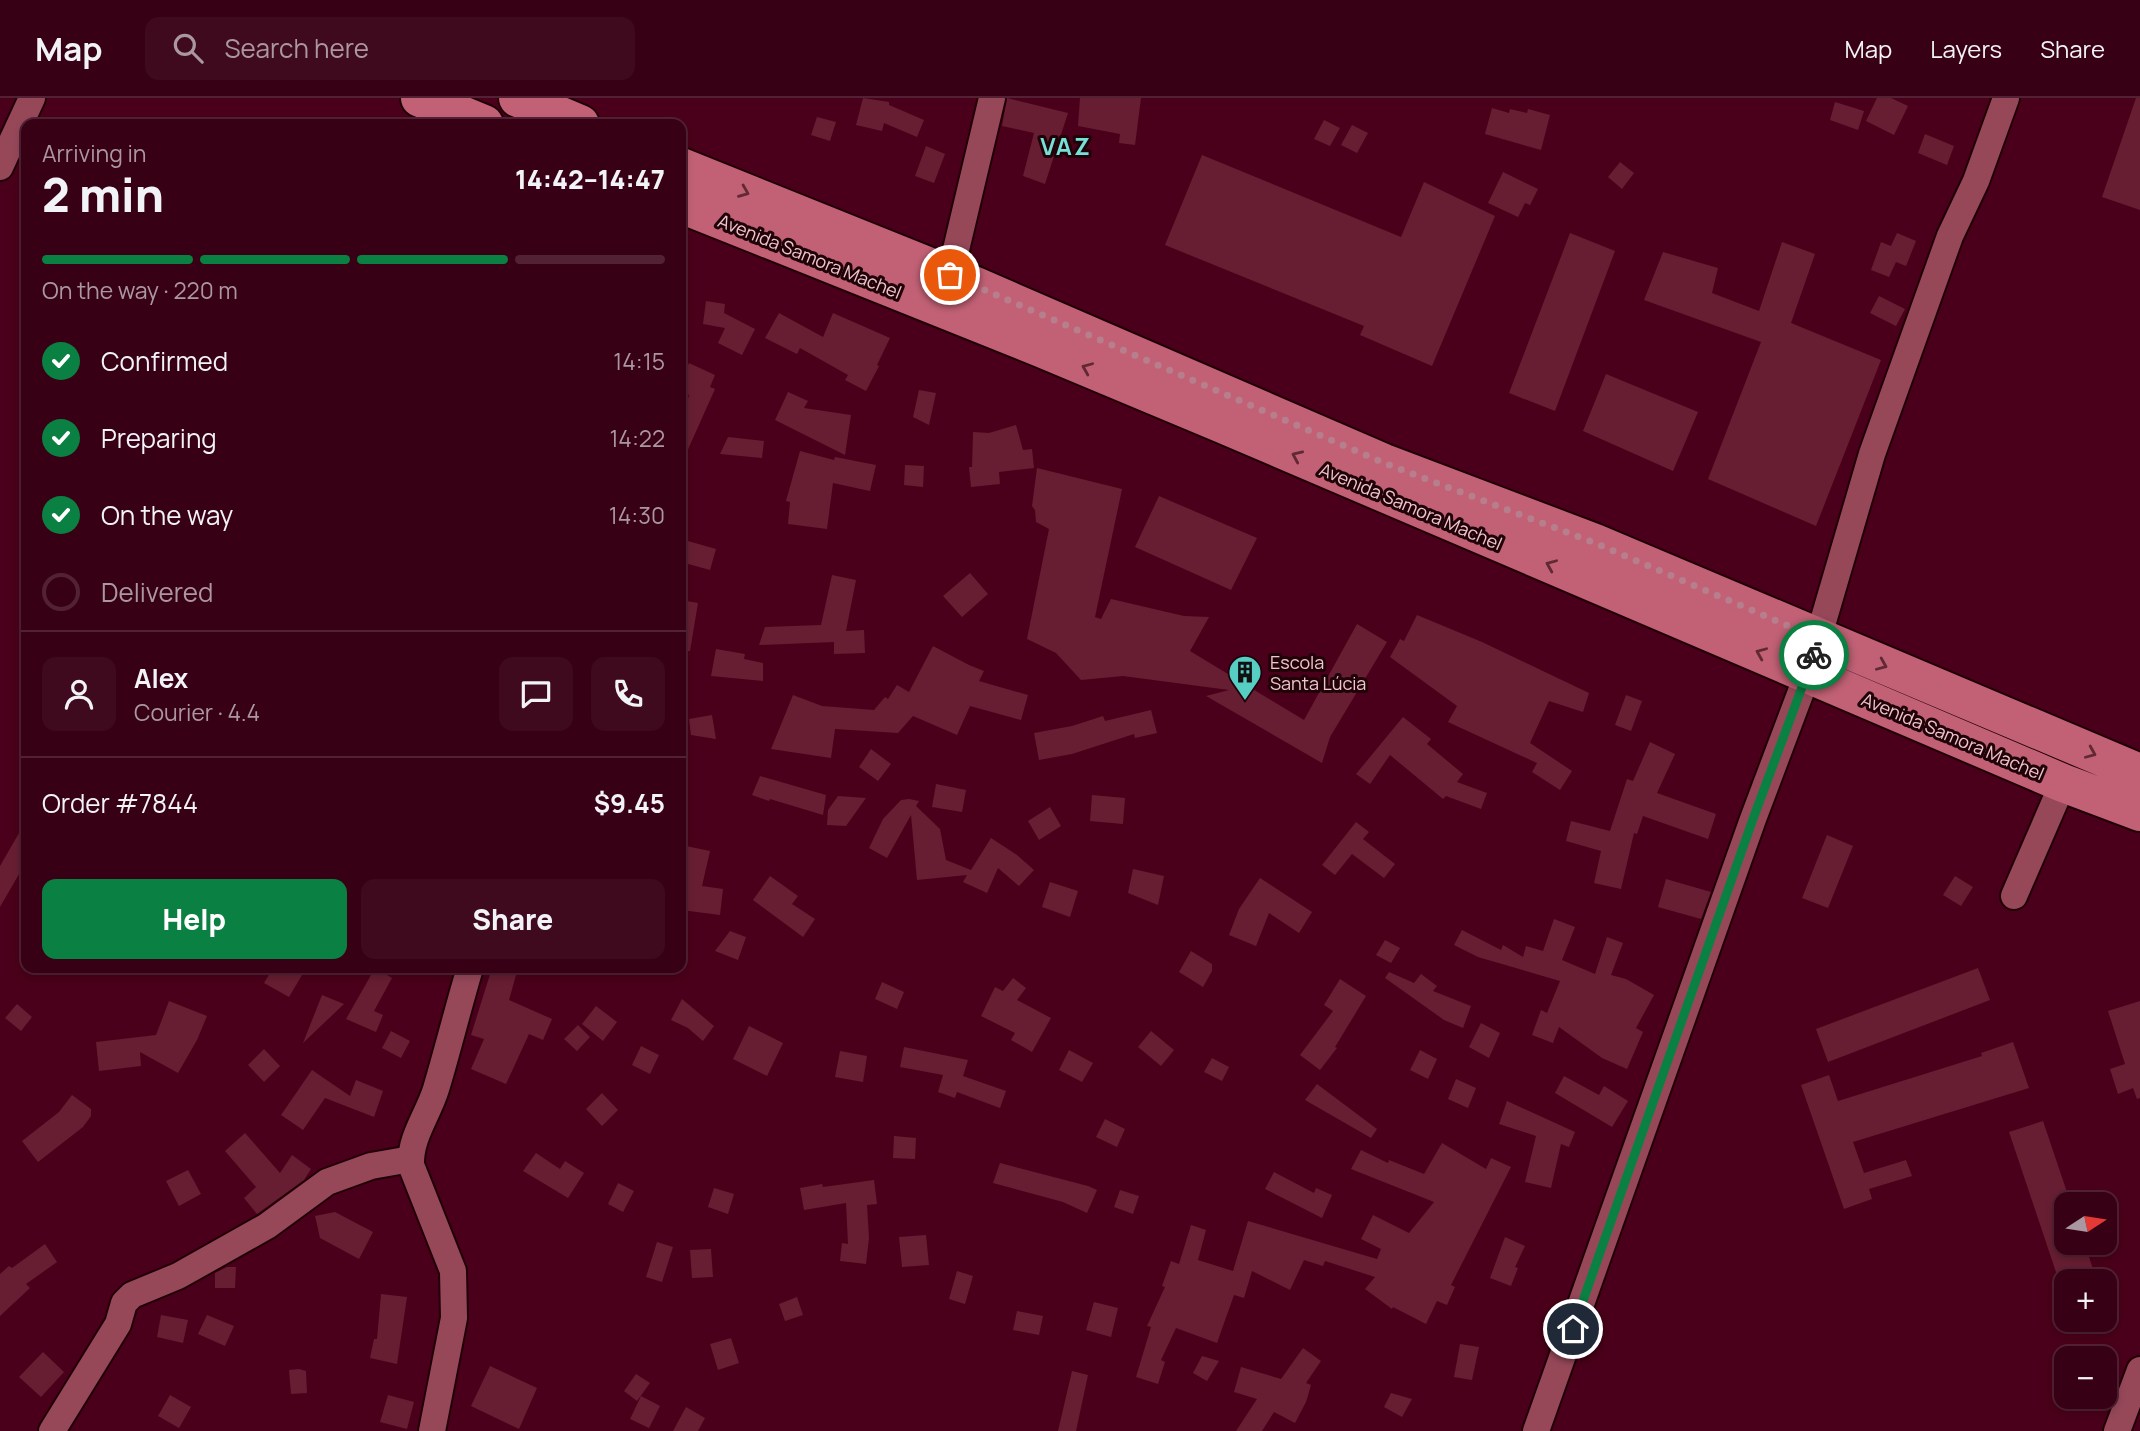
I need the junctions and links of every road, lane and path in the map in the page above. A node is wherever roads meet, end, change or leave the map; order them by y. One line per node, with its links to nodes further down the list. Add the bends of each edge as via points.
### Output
1 (32, 98): 6 (street)
2 (420, 98): 7 (highway)
3 (518, 98): 8 (highway)
4 (992, 98): 13 (street)
5 (2007, 98): 14 (street, via 1950,236 1872,454)
6 (22, 119)
7 (472, 119)
8 (568, 119)
9 (21, 122): 10 (street)
10 (0, 167)
11 (686, 169): 13 (highway, Avenida Samora Machel, one-way to 13)
12 (686, 207): 14 (highway, Avenida Samora Machel, one-way to 12)
13 (950, 275): 14 (highway, Avenida Samora Machel, via 1384,463 1595,543)
14 (1814, 656): 15 (highway, Avenida Samora Machel, one-way to 15); 16 (highway, Avenida Samora Machel); 24 (street)
15 (2140, 773)
16 (2063, 783): 17 (highway, Avenida Samora Machel); 18 (street)
17 (2140, 812)
18 (2014, 896)
19 (469, 973): 20 (street)
20 (411, 1159): 22 (street, via 371,1166 327,1182 267,1226 177,1276 132,1295); 23 (street, via 453,1271 454,1318)
21 (2140, 1370): 25 (street)
22 (52, 1431)
23 (432, 1431)
24 (1536, 1431)
25 (2117, 1431)

